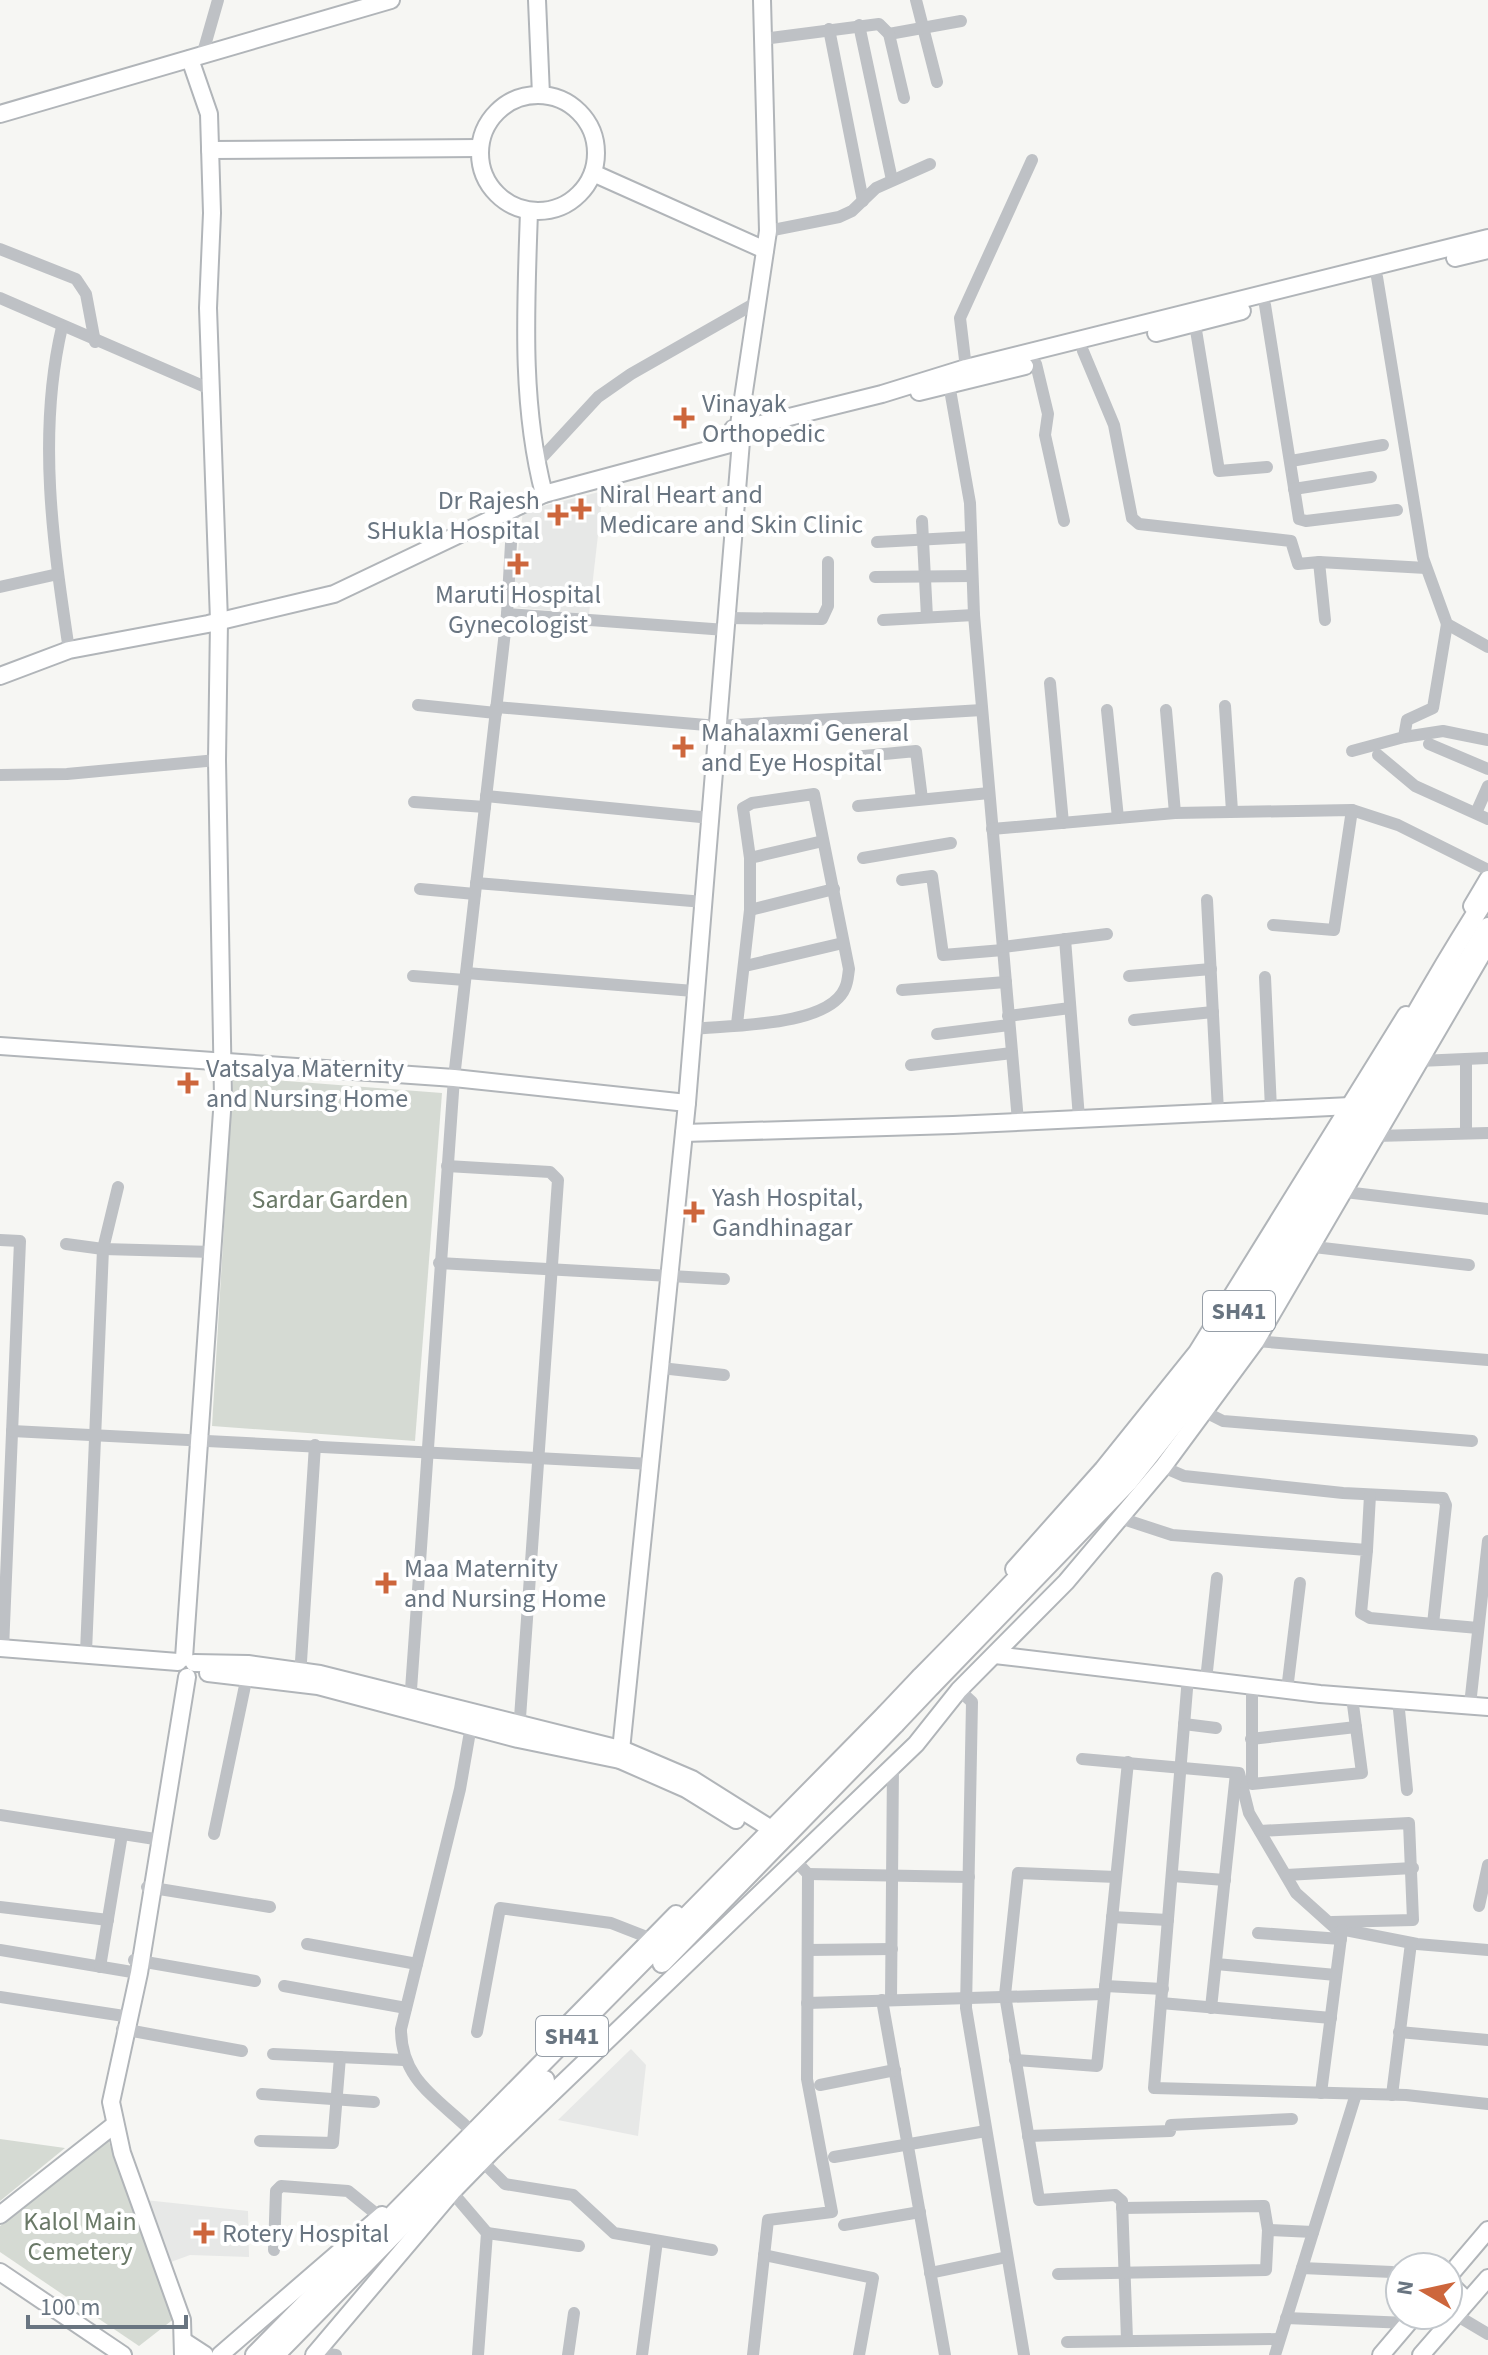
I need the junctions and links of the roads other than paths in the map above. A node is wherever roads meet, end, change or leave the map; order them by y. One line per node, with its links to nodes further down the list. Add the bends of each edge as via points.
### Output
1 (218, 0): 12 (street)
2 (391, 0): 12 (street)
3 (537, 0): 14 (street)
4 (762, 0): 11 (street)
5 (916, 0): 8 (street)
6 (961, 21): 8 (street)
7 (859, 25): 9 (street); 10 (street, via 879,24); 22 (street)
8 (923, 28): 10 (street); 13 (street)
9 (829, 29): 11 (street); 23 (street)
10 (889, 34): 15 (street)
11 (763, 39): 25 (street)
12 (196, 57): 16 (street); 18 (street, via 209,114)
13 (937, 82)
14 (541, 95): 17 (street, via 512,101 497,112); 21 (street, via 569,103 584,117 593,134)
15 (904, 98)
16 (0, 114)
17 (480, 148): 18 (street); 24 (street, via 494,191)
18 (210, 150): 41 (street)
19 (1032, 160): 39 (street, via 960,318)
20 (930, 164): 22 (street)
21 (593, 173): 24 (street, via 568,203); 28 (street)
22 (892, 180): 23 (street)
23 (863, 201): 25 (street, via 839,217)
24 (529, 211): 45 (street, via 526,377)
25 (768, 231): 28 (street)
26 (1488, 238): 39 (street)
27 (0, 249): 36 (street, via 76,279 86,294)
28 (765, 250): 32 (street)
29 (1488, 250): 30 (street)
30 (1377, 277): 33 (street); 59 (street)
31 (0, 298): 35 (street)
32 (759, 301): 42 (street); 45 (street, via 598,397)
33 (1265, 305): 34 (street); 44 (street)
34 (1195, 324): 37 (street); 46 (street, via 1219,471)
35 (62, 327): 36 (street); 60 (street, via 49,437)
36 (95, 342): 41 (street)
37 (1083, 351): 38 (street); 58 (street, via 1114,425 1132,518 1139,524 1287,540 1294,545 1298,564)
38 (1036, 364): 40 (street); 53 (street)
39 (966, 368): 42 (street)
40 (949, 384): 42 (street); 54 (street)
41 (210, 389): 70 (street)
42 (740, 433): 49 (street); 71 (street)
43 (1383, 445): 44 (street)
44 (1291, 461): 48 (street)
45 (536, 464): 49 (street)
46 (1267, 467)
47 (1371, 477): 48 (street)
48 (1294, 489): 51 (street, via 1301,520)
49 (543, 490): 50 (street); 70 (street, via 355,577)
50 (513, 508): 65 (street); 70 (street, via 346,589)
51 (1397, 510)
52 (922, 521): 55 (street)
53 (1064, 521)
54 (971, 537): 55 (street); 61 (street)
55 (923, 538): 56 (street); 63 (street)
56 (877, 542)
57 (828, 562): 71 (street, via 828,606 822,619)
58 (1319, 562): 59 (street); 69 (street)
59 (1426, 568): 72 (street)
60 (58, 574): 64 (street); 74 (street)
61 (972, 576): 63 (street); 66 (street)
62 (875, 577): 63 (street)
63 (925, 577): 67 (street)
64 (0, 587)
65 (507, 614): 71 (street); 79 (street)
66 (974, 615): 67 (street); 80 (street)
67 (927, 617): 68 (street)
68 (883, 620)
69 (1325, 620)
70 (214, 622): 74 (street); 90 (street)
71 (727, 624): 83 (street)
72 (1447, 624): 73 (street); 84 (street, via 1436,704 1407,720)
73 (1488, 647)
74 (69, 650): 75 (street)
75 (0, 676)
76 (1050, 683): 105 (street)
77 (418, 705): 79 (street)
78 (1225, 706): 100 (street)
79 (496, 710): 83 (street); 97 (street)
80 (982, 710): 83 (street); 94 (street)
81 (1107, 710): 104 (street)
82 (1166, 710): 101 (street)
83 (718, 726): 103 (street)
84 (1404, 737): 85 (street, via 1443,731); 87 (street)
85 (1488, 740)
86 (1429, 744): 91 (street)
87 (1352, 751)
88 (1378, 755): 102 (street, via 1403,780)
89 (853, 757): 95 (street, via 916,751)
90 (217, 760): 92 (street); 149 (street)
91 (1488, 769)
92 (0, 775)
93 (1488, 786): 102 (street)
94 (989, 793): 95 (street); 106 (street)
95 (922, 799): 98 (street)
96 (414, 802): 97 (street)
97 (486, 802): 103 (street); 116 (street)
98 (858, 806)
99 (1352, 810): 100 (street); 112 (street, via 1398,825); 123 (street, via 1334,930)
100 (1232, 811): 101 (street)
101 (1175, 813): 104 (street)
102 (1482, 816)
103 (711, 818): 121 (street)
104 (1118, 818): 105 (street)
105 (1063, 823): 106 (street)
106 (992, 829): 129 (street)
107 (823, 841): 110 (street); 110 (street, via 814,794 752,803 743,808 742,819); 118 (street)
108 (951, 843): 109 (street)
109 (926, 848): 111 (street); 113 (street)
110 (750, 858): 122 (street)
111 (863, 858)
112 (1488, 870)
113 (932, 876): 115 (street); 129 (street, via 943,955)
114 (1488, 879): 155 (street)
115 (902, 880)
116 (476, 888): 117 (street); 121 (street); 134 (street)
117 (420, 889)
118 (834, 889): 122 (street); 127 (street)
119 (1488, 895): 208 (main road, SH41, via 1269,1265 1205,1360 1113,1476)
120 (1207, 900): 131 (street)
121 (704, 902): 138 (street)
122 (750, 910): 130 (street)
123 (1273, 925)
124 (1488, 927): 208 (main road, SH41, via 1286,1270 1229,1355 1129,1481)
125 (1107, 934): 126 (street)
126 (1065, 939): 129 (street); 139 (street)
127 (843, 943): 130 (street); 143 (street, via 849,969 845,989 831,1005 805,1017)
128 (1488, 944): 150 (street)
129 (1003, 948): 136 (street)
130 (745, 966): 143 (street)
131 (1211, 969): 133 (street); 140 (street)
132 (413, 976): 134 (street)
133 (1129, 976)
134 (466, 977): 138 (street); 153 (street)
135 (1265, 977): 156 (street)
136 (1006, 982): 137 (street); 142 (street)
137 (902, 990)
138 (694, 991): 144 (street)
139 (1070, 1008): 142 (street); 158 (street)
140 (1213, 1012): 141 (street); 157 (street)
141 (1134, 1020)
142 (1009, 1021): 145 (street); 147 (street)
143 (737, 1024): 144 (street)
144 (692, 1029): 154 (street)
145 (937, 1034)
146 (0, 1046): 149 (street)
147 (1012, 1053): 152 (street); 159 (street)
148 (1488, 1058): 151 (street)
149 (222, 1060): 153 (street); 172 (street)
150 (1419, 1061): 151 (street); 163 (street)
151 (1466, 1061): 161 (street)
152 (911, 1065)
153 (454, 1078): 154 (street); 164 (street)
154 (687, 1103): 160 (street)
155 (1351, 1106): 156 (street); 212 (street, via 1197,1352 1094,1481)
156 (1271, 1109): 157 (street)
157 (1218, 1111): 158 (street)
158 (1079, 1118): 159 (street)
159 (1018, 1121): 160 (street)
160 (684, 1133): 176 (street)
161 (1466, 1133): 162 (street); 163 (street)
162 (1488, 1133)
163 (1376, 1136): 166 (street)
164 (447, 1166): 173 (street); 175 (street, via 555,1175)
165 (118, 1187): 171 (street)
166 (1345, 1192): 167 (street); 170 (street)
167 (1488, 1209)
168 (0, 1240): 183 (street, via 20,1241)
169 (66, 1244): 171 (street)
170 (1314, 1247): 174 (street); 178 (street)
171 (103, 1249): 172 (street); 184 (street)
172 (213, 1252): 185 (street)
173 (439, 1263): 175 (street); 188 (street)
174 (1469, 1265)
175 (551, 1269): 176 (street); 189 (street)
176 (670, 1277): 177 (street); 180 (street)
177 (724, 1279)
178 (1256, 1341): 179 (street); 182 (street)
179 (1488, 1360)
180 (661, 1368): 181 (street); 190 (street)
181 (724, 1375)
182 (1203, 1411): 186 (street, via 1223,1421); 191 (street)
183 (12, 1431): 184 (street); 200 (street)
184 (95, 1435): 185 (street); 201 (street)
185 (200, 1439): 187 (street); 203 (street)
186 (1472, 1441)
187 (315, 1445): 188 (street); 205 (street)
188 (427, 1451): 189 (street); 215 (street)
189 (536, 1456): 190 (street); 224 (street)
190 (651, 1464): 226 (street)
191 (1163, 1467): 192 (street, via 1184,1476); 193 (street)
192 (1370, 1495): 195 (street); 198 (street, via 1445,1500)
193 (1120, 1518): 195 (street, via 1172,1535); 202 (street)
194 (1488, 1541): 199 (street)
195 (1367, 1550): 198 (street, via 1361,1613)
196 (1217, 1578): 207 (street)
197 (1300, 1583): 211 (street)
198 (1433, 1624): 199 (street)
199 (1478, 1628): 216 (street)
200 (1, 1652): 201 (street); 203 (street)
201 (86, 1652): 203 (street)
202 (995, 1655): 206 (street); 210 (street)
203 (185, 1668): 204 (street); 205 (street); 238 (street); 249 (street)
204 (247, 1676): 205 (street); 237 (street)
205 (300, 1676): 215 (street)
206 (1188, 1677): 207 (street); 220 (street)
207 (1206, 1680): 209 (street)
208 (927, 1681): 218 (main road, SH41, bridge)
209 (1252, 1686): 211 (street); 225 (street)
210 (959, 1690): 219 (street); 246 (street, via 972,1702)
211 (1287, 1690): 213 (street)
212 (896, 1691): 219 (street); 234 (street)
213 (1352, 1697): 214 (street); 222 (street)
214 (1398, 1700): 216 (street); 232 (street)
215 (410, 1705): 221 (street); 224 (street)
216 (1470, 1705): 217 (street)
217 (1488, 1707)
218 (890, 1719): 353 (main road, SH41); 354 (main road, SH41)
219 (932, 1724): 229 (street)
220 (1184, 1724): 223 (street); 230 (street)
221 (471, 1726): 224 (street); 266 (street)
222 (1356, 1727): 225 (street); 225 (street, via 1362,1773 1252,1784)
223 (1216, 1728)
224 (519, 1733): 226 (street)
225 (1251, 1739)
226 (622, 1755): 234 (street)
227 (1082, 1759): 228 (street)
228 (1128, 1762): 230 (street); 247 (street)
229 (893, 1765): 239 (street); 244 (street)
230 (1181, 1767): 231 (street); 245 (street)
231 (1236, 1773): 235 (street); 248 (street)
232 (1407, 1790)
233 (0, 1815): 236 (street)
234 (762, 1829): 259 (street)
235 (1260, 1831): 241 (street, via 1404,1822 1412,1828); 243 (street)
236 (122, 1834): 238 (street); 254 (street)
237 (214, 1834)
238 (155, 1839): 249 (street)
239 (794, 1859): 242 (street); 310 (street)
240 (1488, 1865): 250 (street)
241 (1413, 1868): 243 (street); 256 (street, via 1413,1920)
242 (808, 1874): 244 (street); 264 (street)
243 (1286, 1875): 256 (street, via 1296,1893)
244 (895, 1876): 246 (street); 262 (street)
245 (1172, 1876): 248 (street); 255 (street)
246 (969, 1877): 276 (street)
247 (1116, 1877): 253 (street); 275 (street, via 1018,1873)
248 (1225, 1880): 267 (street)
249 (150, 1888): 252 (street); 268 (street)
250 (1479, 1906)
251 (0, 1907): 254 (street)
252 (270, 1907)
253 (1112, 1917): 255 (street); 274 (street)
254 (108, 1920): 269 (street)
255 (1168, 1920): 273 (street)
256 (1328, 1922): 258 (street)
257 (1258, 1933): 258 (street)
258 (1342, 1934): 260 (street); 270 (street)
259 (652, 1939): 285 (street, via 611,1923 500,1908); 304 (street)
260 (1411, 1943): 265 (street); 286 (street)
261 (307, 1944): 266 (street)
262 (892, 1949): 264 (street); 278 (street)
263 (0, 1950): 269 (street)
264 (808, 1950): 279 (street)
265 (1488, 1950)
266 (417, 1964): 281 (street)
267 (1216, 1964): 270 (street); 282 (street)
268 (136, 1965): 269 (street); 271 (street); 284 (street)
269 (100, 1967)
270 (1336, 1975): 283 (street)
271 (255, 1981)
272 (284, 1986): 281 (street)
273 (1163, 1989): 274 (street); 280 (street)
274 (1104, 1990): 275 (street); 292 (street, via 1097,2066)
275 (1005, 1995): 276 (street); 292 (street)
276 (966, 1996): 278 (street); 305 (street)
277 (0, 1997): 284 (street)
278 (887, 2000): 279 (street); 293 (street)
279 (807, 2003): 325 (street, via 807,2079 832,2212 768,2220)
280 (1161, 2003): 282 (street); 295 (street, via 1154,2088)
281 (406, 2008): 291 (street, via 401,2029)
282 (1211, 2008): 283 (street)
283 (1331, 2018): 295 (street)
284 (124, 2030): 288 (street); 303 (street, via 111,2102)
285 (477, 2032)
286 (1399, 2032): 287 (street); 298 (street)
287 (1488, 2040)
288 (242, 2051)
289 (273, 2054): 290 (street)
290 (340, 2057): 291 (street); 299 (street)
291 (404, 2060): 304 (street, via 410,2074)
292 (1015, 2060): 306 (street)
293 (895, 2070): 294 (street); 308 (street)
294 (820, 2085)
295 (1321, 2093): 297 (street)
296 (262, 2094): 299 (street)
297 (1356, 2094): 298 (street); 319 (street)
298 (1392, 2095): 301 (street)
299 (335, 2099): 300 (street); 307 (street, via 333,2143)
300 (374, 2102)
301 (1488, 2104)
302 (1292, 2119): 306 (street, via 1171,2125 1170,2131)
303 (114, 2125): 314 (street); 348 (street, via 182,2320)
304 (467, 2127): 315 (street)
305 (986, 2131): 308 (street); 326 (street)
306 (1028, 2136): 312 (street, via 1039,2200 1115,2195)
307 (260, 2141)
308 (908, 2144): 309 (street); 313 (street)
309 (834, 2157)
310 (482, 2161): 311 (street); 321 (street, via 505,2184 573,2195 614,2233)
311 (452, 2192): 320 (street); 349 (street)
312 (1122, 2208): 317 (street, via 1264,2206); 329 (street)
313 (920, 2212): 316 (street); 332 (street)
314 (0, 2215)
315 (380, 2217): 323 (street, via 348,2191 281,2186 276,2191); 352 (street)
316 (844, 2225)
317 (1268, 2230): 319 (street); 329 (street, via 1266,2270)
318 (1488, 2230): 327 (street)
319 (1313, 2232): 328 (street)
320 (487, 2233): 322 (street); 355 (street)
321 (657, 2241): 324 (street); 357 (street)
322 (579, 2246)
323 (274, 2250)
324 (712, 2250)
325 (764, 2255): 358 (street); 359 (street, via 873,2278)
326 (1007, 2257): 332 (street); 361 (street)
327 (1464, 2259)
328 (1302, 2268): 331 (street); 339 (street)
329 (1124, 2271): 333 (street); 346 (street)
330 (0, 2272): 350 (street)
331 (1384, 2272)
332 (930, 2273): 360 (street)
333 (1058, 2274)
334 (1488, 2278): 336 (street)
335 (1464, 2298): 336 (street)
336 (1467, 2301): 337 (street)
337 (1464, 2305)
338 (574, 2313): 356 (street)
339 (1286, 2318): 340 (street); 345 (street)
340 (1384, 2319)
341 (1464, 2320): 344 (street)
342 (1401, 2331): 363 (street)
343 (1442, 2331): 364 (street)
344 (1488, 2334)
345 (1279, 2339): 346 (street); 362 (street)
346 (1127, 2340): 347 (street)
347 (1067, 2342)
348 (184, 2349): 351 (street)
349 (326, 2352)
350 (123, 2355)
351 (205, 2355)
352 (220, 2355)
353 (255, 2355)
354 (275, 2355)
355 (478, 2355)
356 (568, 2355)
357 (642, 2355)
358 (753, 2355)
359 (859, 2355)
360 (945, 2355)
361 (1024, 2355)
362 (1275, 2355)
363 (1381, 2355)
364 (1421, 2355)

